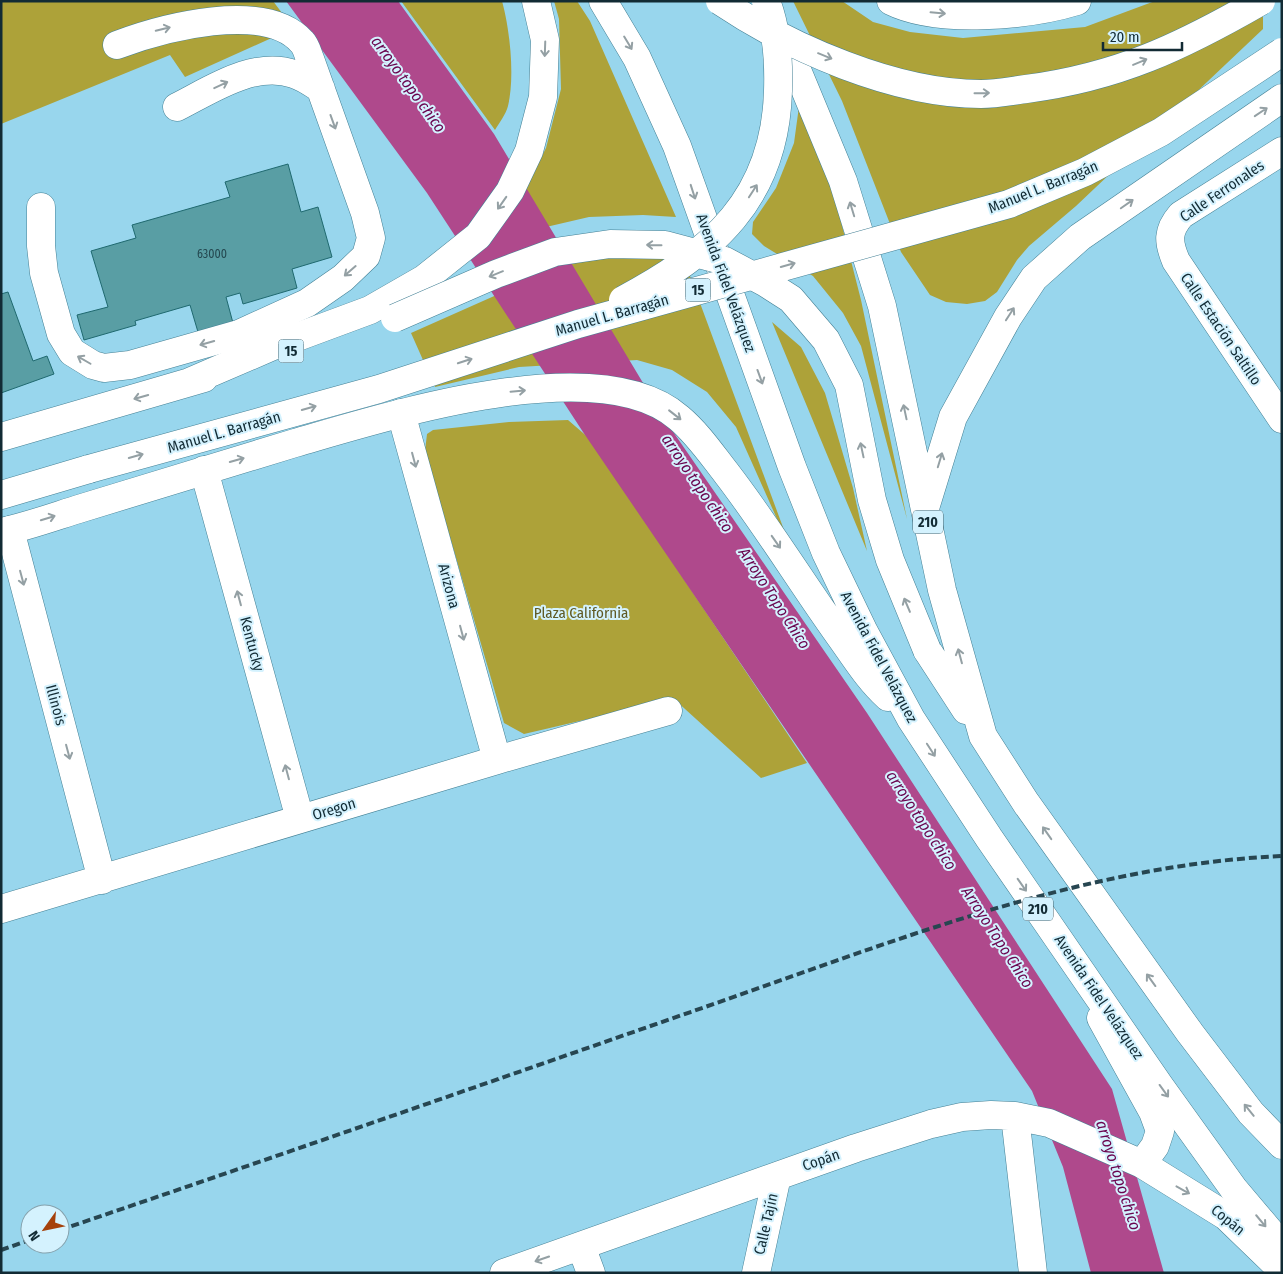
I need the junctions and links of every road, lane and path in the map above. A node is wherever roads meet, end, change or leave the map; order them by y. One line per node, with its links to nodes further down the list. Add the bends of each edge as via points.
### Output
1 (536, 1): 20 (main road, one-way to 20, via 545,40 543,97 529,151 510,191 478,236 424,279 370,310)
2 (603, 1): 30 (main road, Avenida Fidel Velázquez / 210, one-way to 30, via 637,58 677,146 792,468 826,553)
3 (720, 1): 8 (main road, one-way to 8, bridge, via 752,22 824,57 914,87 981,94 1070,83 1133,65 1201,36)
4 (754, 1): 27 (main road, 210, one-way to 4, via 882,306 843,181 797,70)
5 (766, 1): 18 (main road, one-way to 5, bridge, via 648,287 695,256 741,209 758,184 770,152 778,114 779,76 773,19)
6 (891, 1): 7 (main road, one-way to 7, via 921,11 1005,16 1032,13)
7 (1077, 1)
8 (1261, 1)
9 (117, 45): 11 (main road, one-way to 11, via 176,26 264,21 283,27 303,43)
10 (1282, 52): 18 (main road, Manuel L. Barragán / 15, one-way to 10, bridge, via 1009,204 1085,172 1161,132)
11 (321, 89): 13 (main road, one-way to 11, via 242,76 263,70 292,73); 17 (main road, one-way to 17, via 371,238 366,256 360,263)
12 (1282, 98): 27 (main road, one-way to 12, via 953,417 1008,317 1034,278 1080,237)
13 (177, 107)
14 (1279, 160): 16 (main road, Calle Ferronales, via 1181,215)
15 (41, 207): 19 (main road, one-way to 15, via 118,368 93,365 82,359 72,352 61,334 44,273)
16 (1168, 236): 23 (main road, Calle Estación Saltillo, via 1176,261)
17 (307, 303): 19 (main road); 20 (main road)
18 (578, 324): 26 (main road, Manuel L. Barragán / 15, one-way to 18, bridge, via 379,389)
19 (239, 334): 20 (main road)
20 (273, 346): 21 (main road)
21 (187, 383): 24 (main road, 15, one-way to 24); 31 (main road, 15, one-way to 21, bridge, via 927,650 890,560 872,500 849,385 826,340 792,299 725,261 665,245 610,244 555,252 395,318)
22 (402, 413): 25 (main road, one-way to 22); 30 (main road, one-way to 30, via 466,398 556,388 610,391 640,397 666,408 706,446 744,496 860,667); 32 (main road, Arizona, one-way to 32)
23 (1282, 420)
24 (1, 437)
25 (204, 470): 28 (main road, one-way to 25); 33 (main road, Kentucky, one-way to 25)
26 (1, 495)
27 (926, 506): 31 (main road, 210, one-way to 27, via 942,590)
28 (6, 531): 34 (main road, Illinois, one-way to 34)
29 (668, 711): 32 (main road, Oregon)
30 (910, 719): 36 (main road, Avenida Fidel Velázquez / 210, one-way to 36)
31 (983, 736): 38 (main road, 210, one-way to 31, via 1251,1113 1184,1026 1026,803)
32 (497, 760): 33 (main road, Oregon)
33 (300, 819): 34 (main road, Oregon)
34 (102, 880): 35 (main road, Oregon)
35 (1, 909)
36 (1068, 951): 39 (main road, via 1160,1131 1154,1146); 42 (main road, Avenida Fidel Velázquez / 210, one-way to 42, via 1233,1188)
37 (1015, 1116): 39 (main road, Copán, via 1049,1123); 40 (main road, Copán, via 962,1117 932,1124); 47 (main road)
38 (1282, 1146)
39 (1134, 1162): 43 (main road, Copán, one-way to 43, via 1226,1216)
40 (777, 1176): 41 (main road, Copán); 46 (main road, Calle Tajín)
41 (581, 1246): 44 (main road, Copán, one-way to 44); 45 (main road)
42 (1282, 1246)
43 (1282, 1270)
44 (504, 1273)
45 (591, 1273)
46 (756, 1273)
47 (1033, 1273)

